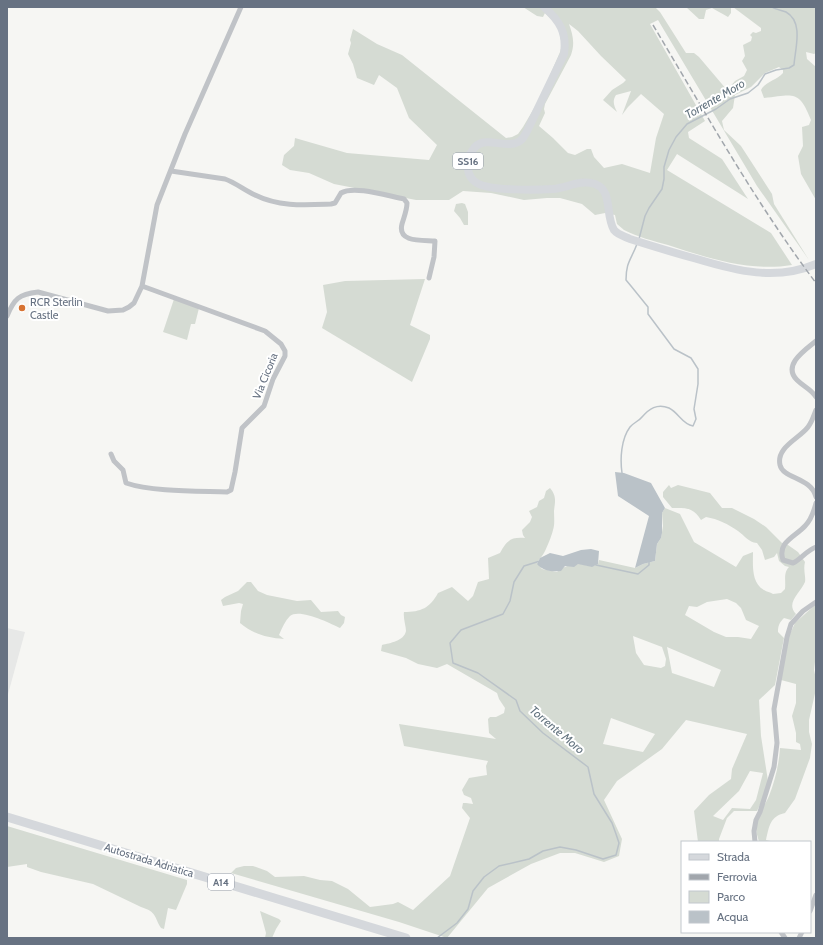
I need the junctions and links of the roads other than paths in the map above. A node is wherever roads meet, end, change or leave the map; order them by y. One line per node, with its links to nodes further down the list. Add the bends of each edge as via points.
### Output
1 (241, 7): 3 (street)
2 (544, 7): 4 (main road, SS16, via 557,19 562,28 564,54 522,139 510,144 479,144 471,152 467,166 469,174 477,183 498,188 554,189 582,182 593,183 605,194 615,230 630,239 747,272 777,273 800,270)
3 (171, 171): 5 (street, via 225,179 256,196 286,204 331,204 335,203 341,193 349,191 363,191 404,199 407,203 402,233 406,238 435,241); 6 (street, via 155,214)
4 (816, 264)
5 (429, 278)
6 (142, 286): 7 (street, via 134,302 123,310 108,311 38,292 26,293 17,298); 11 (street, Via Cicoria, via 265,330 282,344 286,351 264,406 242,428 231,490 175,490 132,485 126,483 123,470)
7 (7, 316)
8 (816, 341): 9 (street, via 795,360 791,368 798,381)
9 (816, 397)
10 (816, 410): 12 (street, via 808,427 785,448 780,457 780,466 785,473 809,485)
11 (111, 454)
12 (816, 497)
13 (816, 503): 14 (street, via 805,526 786,542 781,553 783,560 792,562)
14 (816, 547)
15 (816, 602): 19 (street, via 791,624 787,638 774,709 777,743 774,768 756,820)
16 (7, 817): 18 (highway, Autostrada Adriatica / A14)
17 (7, 822): 18 (highway, Autostrada Adriatica / A14)
18 (35, 828): 22 (highway, Autostrada Adriatica / A14); 23 (highway, Autostrada Adriatica / A14)
19 (755, 841)
20 (816, 895): 21 (street)
21 (811, 908)
22 (385, 938)
23 (406, 938)

